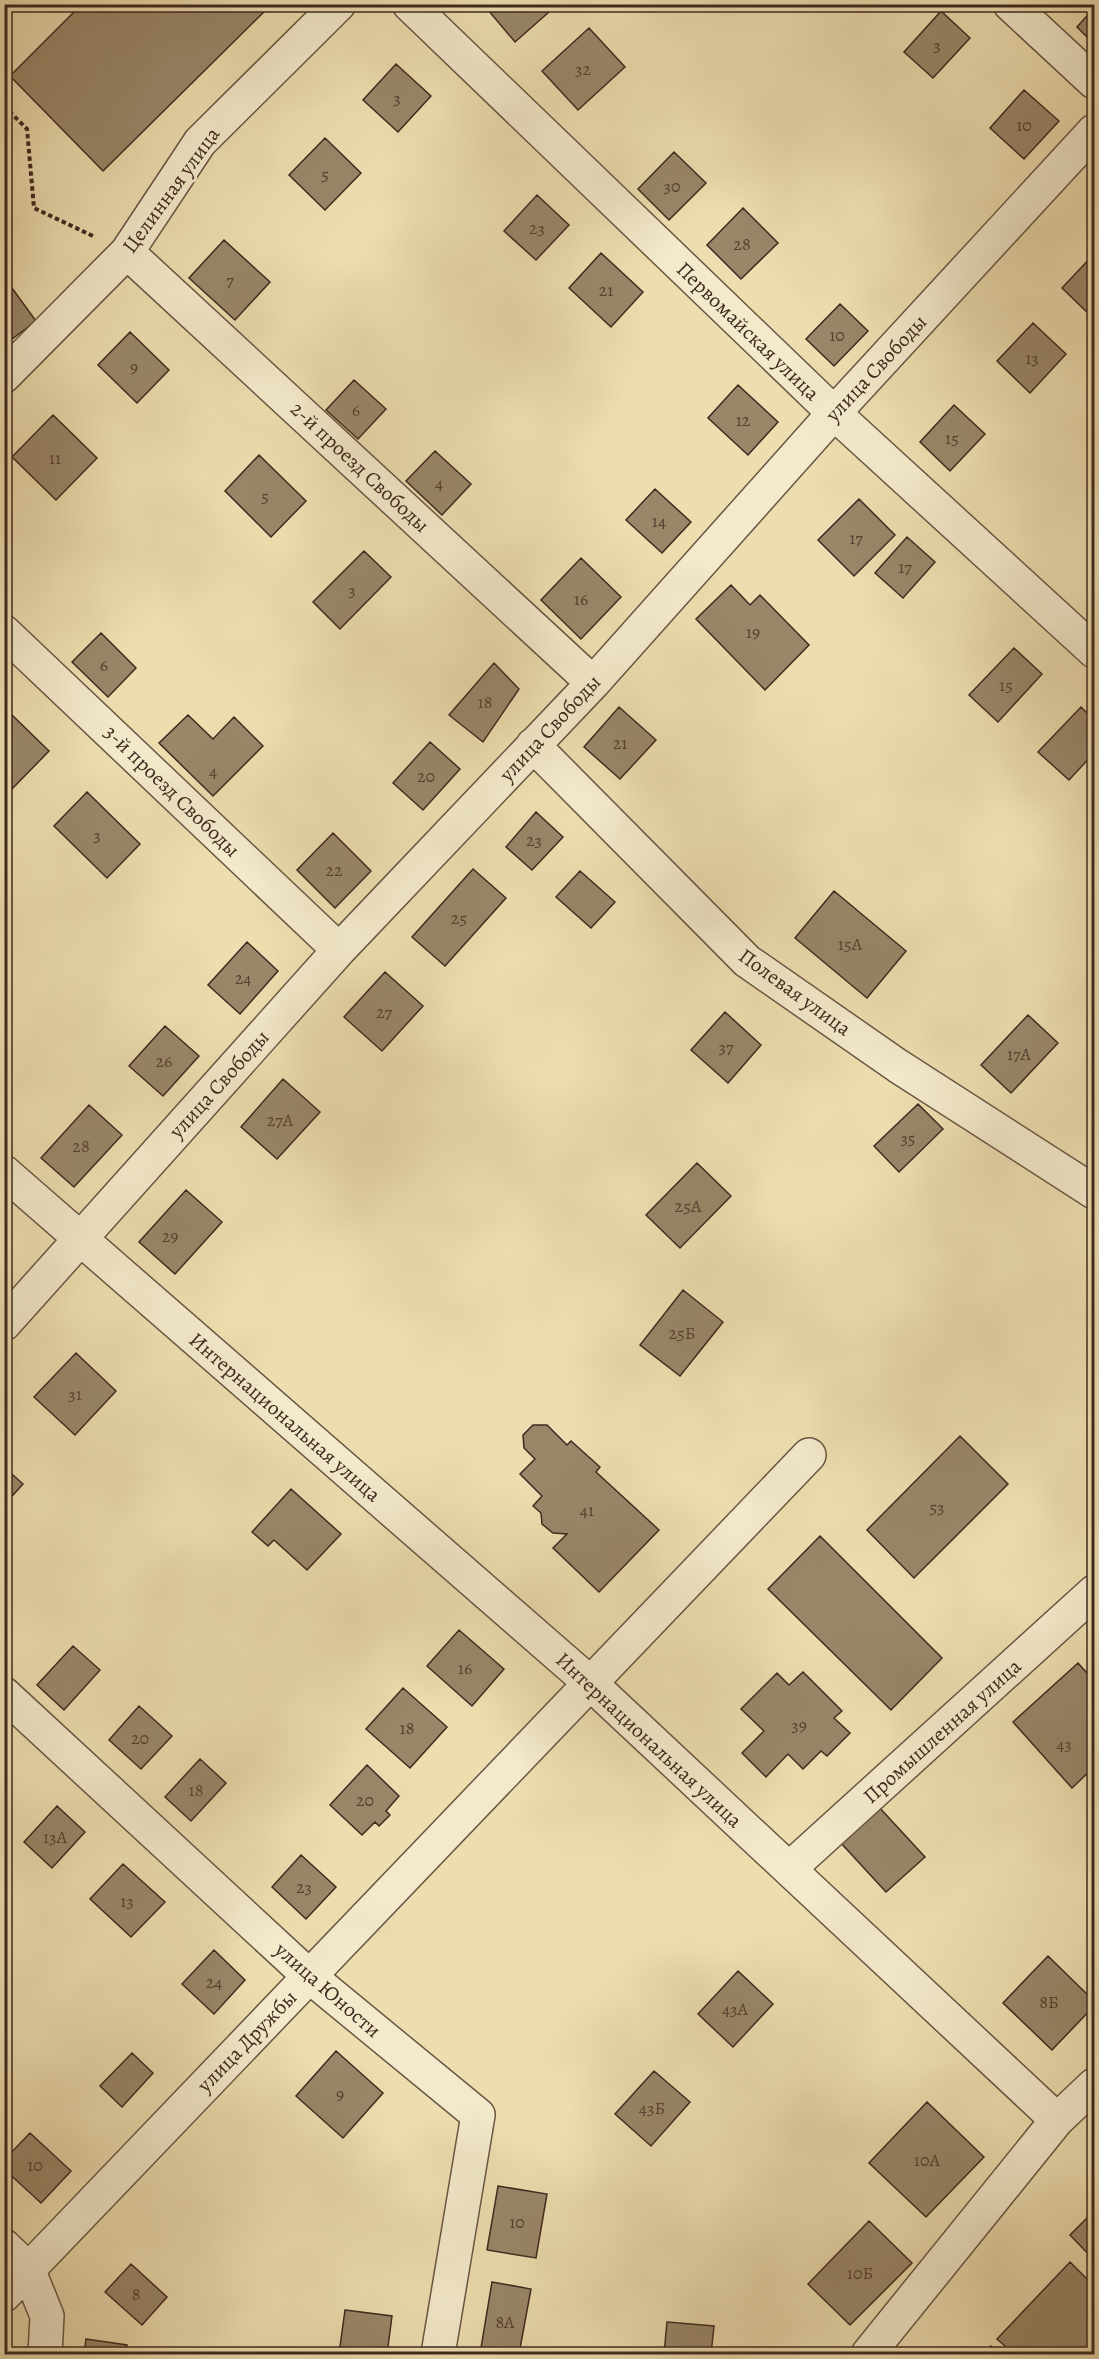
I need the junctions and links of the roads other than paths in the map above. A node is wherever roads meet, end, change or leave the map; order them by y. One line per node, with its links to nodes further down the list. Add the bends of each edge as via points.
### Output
1 (339, 4): 6 (street, Целинная улица, via 200,142)
2 (409, 4): 8 (street, Первомайская улица)
3 (1010, 4): 4 (street)
4 (1095, 82)
5 (1095, 131): 8 (street, улица Свободы)
6 (127, 252): 7 (street, Целинная улица); 11 (street, 2-й проезд Свободы)
7 (4, 376)
8 (834, 413): 10 (street, Первомайская улица); 11 (street, улица Свободы)
9 (4, 632): 13 (street, 3-й проезд Свободы)
10 (1095, 651)
11 (593, 683): 12 (street, улица Свободы)
12 (533, 746): 13 (street, улица Свободы); 15 (street, Полевая улица, via 747,960 898,1066)
13 (339, 950): 16 (street, улица Свободы)
14 (4, 1172): 16 (street, Интернациональная улица)
15 (1095, 1192)
16 (81, 1239): 17 (street, улица Свободы); 20 (street, Интернациональная улица)
17 (4, 1324)
18 (809, 1455): 20 (street, улица Дружбы)
19 (1092, 1602): 22 (street, Промышленная улица)
20 (589, 1682): 22 (street, Интернациональная улица); 23 (street, улица Дружбы)
21 (4, 1694): 23 (street, улица Юности)
22 (789, 1869): 25 (street, Интернациональная улица)
23 (309, 1976): 27 (street, улица Дружбы); 30 (street, улица Юности, via 478,2115)
24 (1095, 2085): 25 (street)
25 (1057, 2120): 31 (street)
26 (4, 2246): 27 (street)
27 (28, 2269): 28 (street, улица Дружбы); 29 (street, via 46,2316)
28 (4, 2295)
29 (45, 2355)
30 (438, 2355)
31 (868, 2355)

